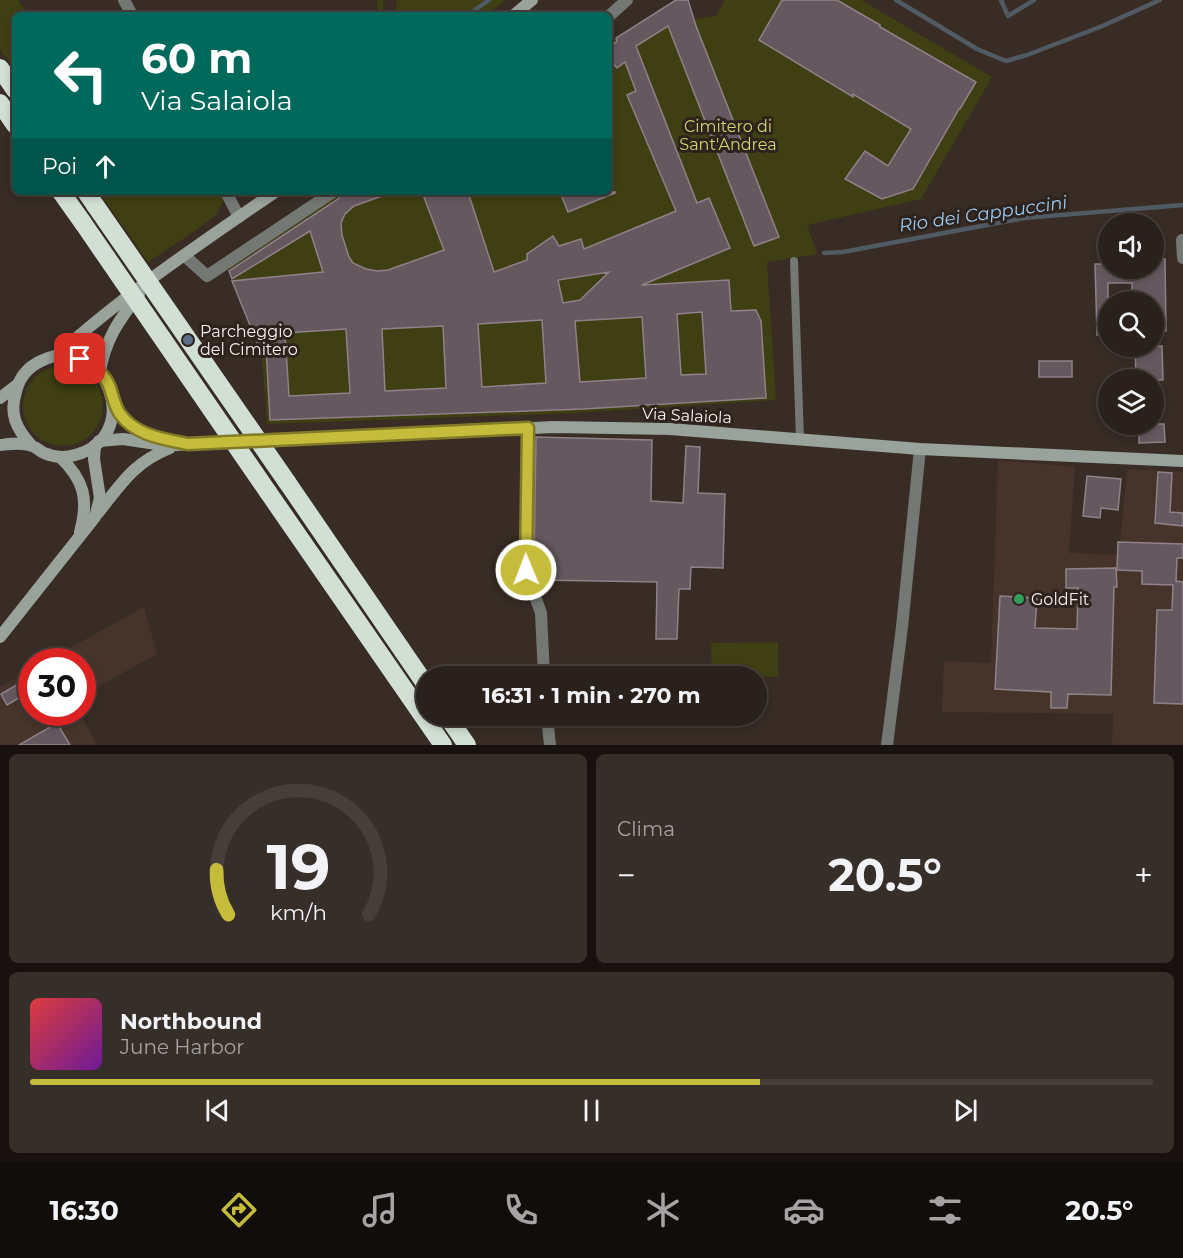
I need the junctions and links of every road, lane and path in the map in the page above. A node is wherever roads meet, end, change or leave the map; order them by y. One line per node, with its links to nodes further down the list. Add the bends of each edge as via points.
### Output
1 (532, 0): 3 (street)
2 (627, 0): 4 (street)
3 (518, 12)
4 (612, 13)
5 (0, 68): 6 (highway)
6 (12, 86)
7 (0, 103): 8 (highway)
8 (12, 121)
9 (63, 195): 41 (highway, bridge)
10 (228, 195): 14 (street)
11 (271, 195): 14 (street)
12 (328, 195): 16 (street, via 207,276)
13 (90, 199): 38 (highway, bridge)
14 (239, 217): 16 (street)
15 (1182, 240): 17 (street)
16 (185, 256): 19 (street)
17 (1183, 258)
18 (794, 261): 26 (lane)
19 (150, 281): 20 (street); 21 (street, via 109,338)
20 (56, 356): 21 (street, via 80,359); 22 (street, via 35,364)
21 (100, 372): 24 (street)
22 (17, 385): 23 (street); 29 (street, via 14,417 20,433)
23 (0, 398)
24 (113, 400): 27 (street, via 111,422); 30 (street, Via Salaiola, via 126,421 146,434)
25 (528, 428): 26 (street, Via Salaiola, via 670,429); 30 (street, Via Salaiola); 37 (street, via 526,562 541,613)
26 (800, 440): 31 (street, Via Salaiola)
27 (97, 443): 30 (street, Via Salaiola, via 123,440); 32 (street, via 84,452); 34 (street, via 94,459 100,498)
28 (0, 445): 29 (street)
29 (31, 445): 32 (street)
30 (182, 445): 34 (street, via 158,453 137,467)
31 (920, 448): 33 (street, Via Salaiola); 44 (street)
32 (60, 457): 35 (street, via 84,490)
33 (1183, 461)
34 (95, 517): 35 (street)
35 (78, 539): 36 (street)
36 (0, 637)
37 (544, 666)
38 (416, 670)
39 (454, 726): 42 (highway)
40 (548, 726): 43 (street)
41 (443, 745)
42 (467, 745)
43 (550, 745)
44 (887, 745)

